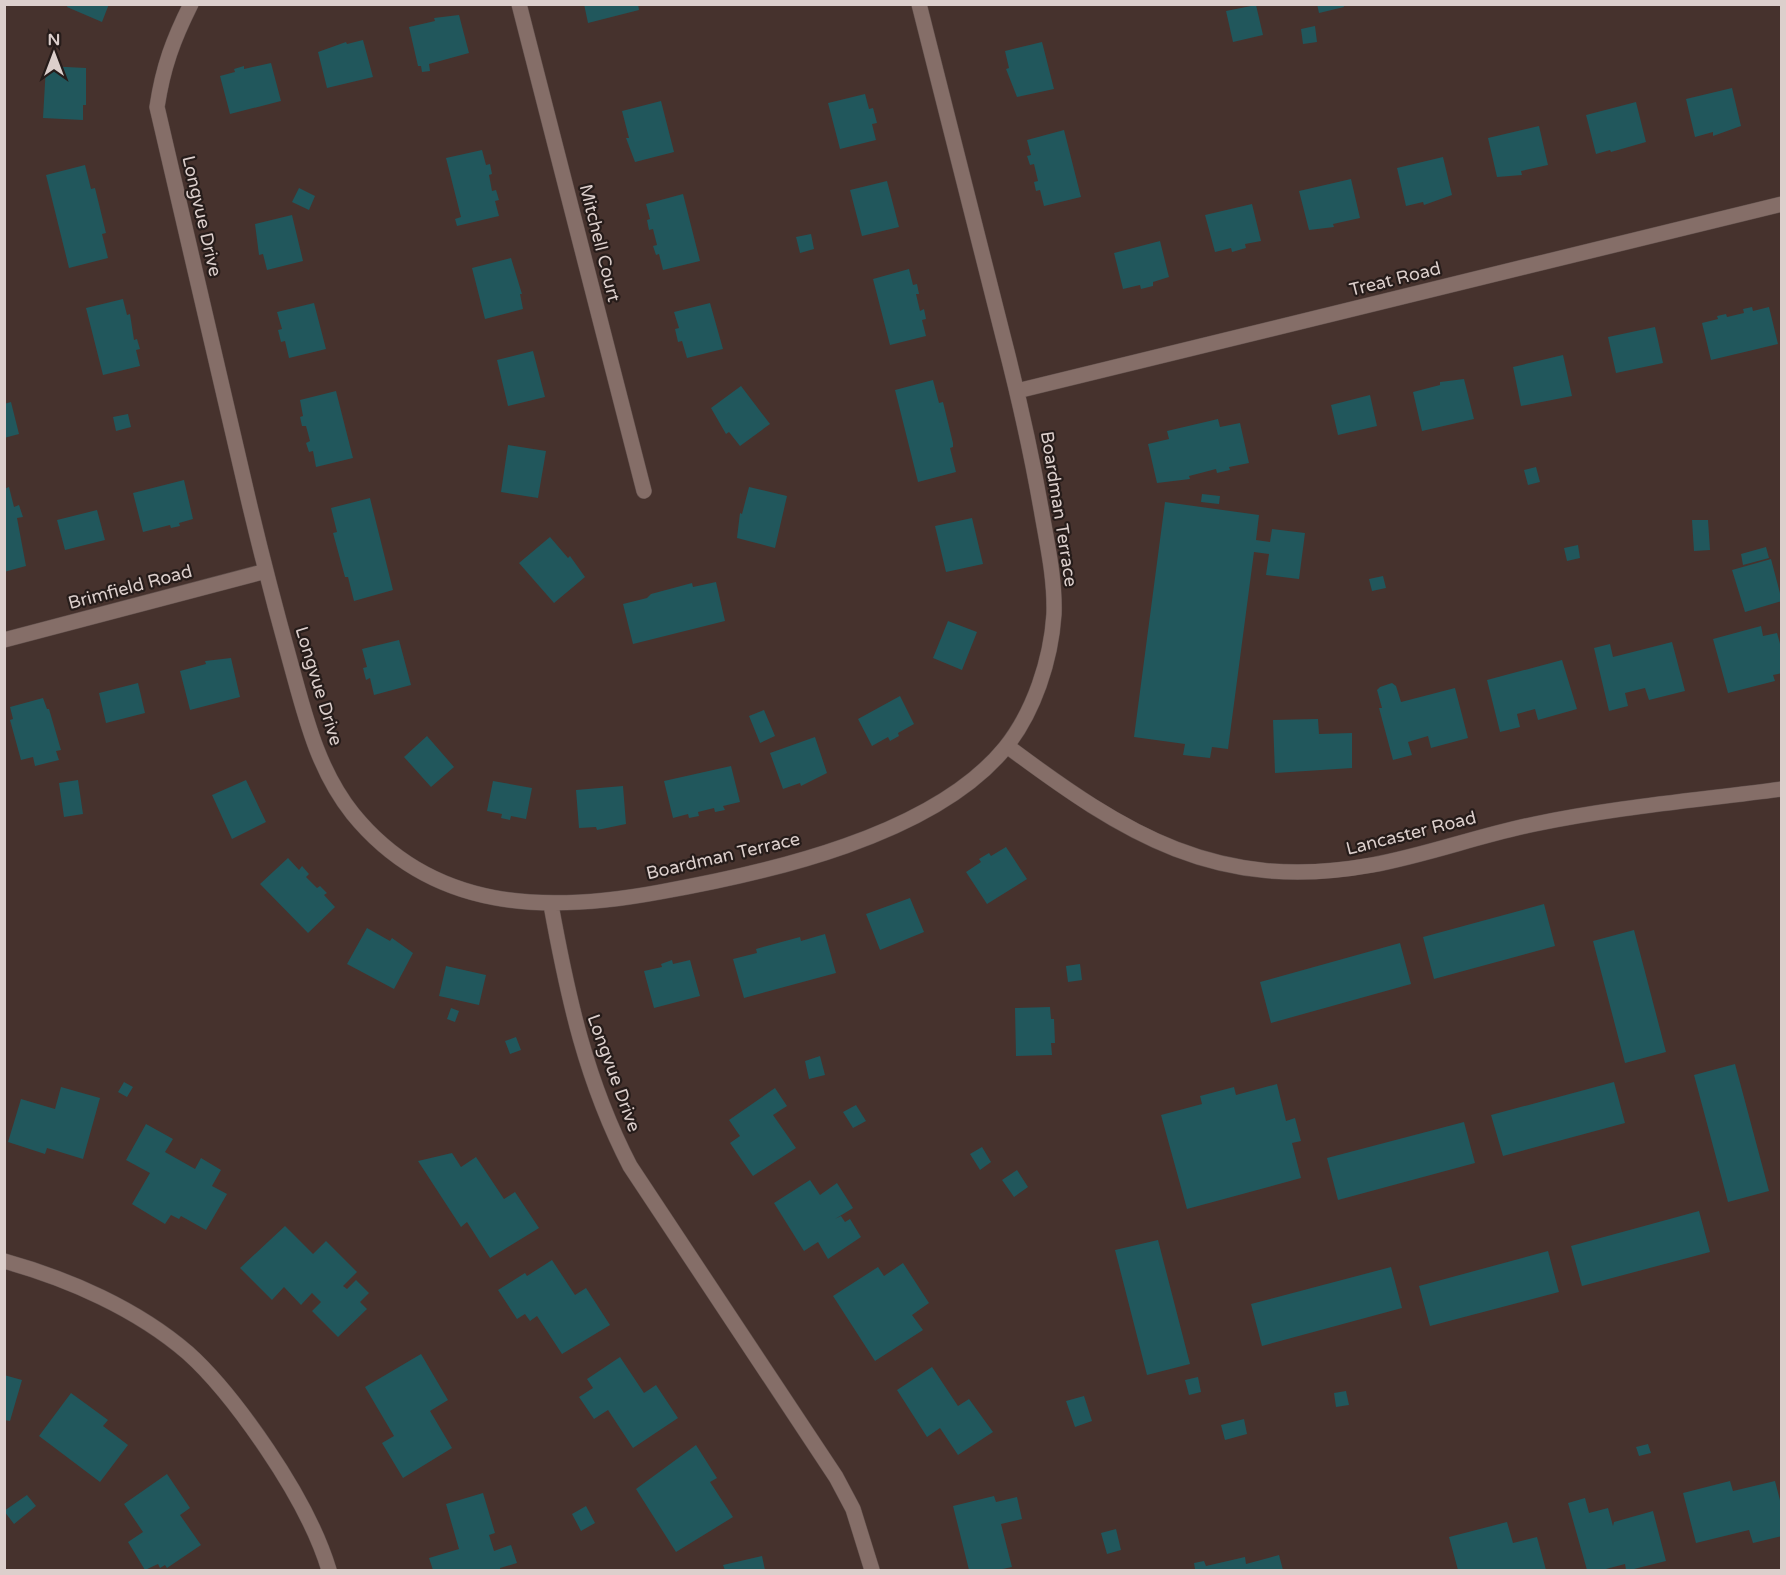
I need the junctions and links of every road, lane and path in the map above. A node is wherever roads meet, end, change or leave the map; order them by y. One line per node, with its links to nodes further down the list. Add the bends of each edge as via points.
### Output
1 (191, 4): 7 (street, Longvue Drive, via 170,47 157,107)
2 (519, 4): 6 (street, Mitchell Court)
3 (919, 4): 5 (street, Boardman Terrace)
4 (1782, 204): 5 (street, Treat Road)
5 (1017, 391): 9 (street, Boardman Terrace, via 1054,578 1054,618 1048,656 1036,693)
6 (644, 491)
7 (266, 571): 8 (street, Brimfield Road); 11 (street, Longvue Drive, via 312,743 332,784 356,818 389,848 426,873 468,892 510,902)
8 (4, 640)
9 (1006, 746): 10 (street, Lancaster Road, via 1069,793 1144,838 1184,854 1258,871 1339,871 1537,824); 11 (street, Boardman Terrace, via 982,772 950,796 865,838 766,870 709,883 601,902)
10 (1782, 789)
11 (551, 905): 14 (street, Longvue Drive, via 568,1000 609,1126 630,1166 836,1477 853,1509)
12 (4, 1261): 13 (street, via 99,1296 188,1353 224,1391 283,1472 310,1522)
13 (329, 1570)
14 (872, 1570)

